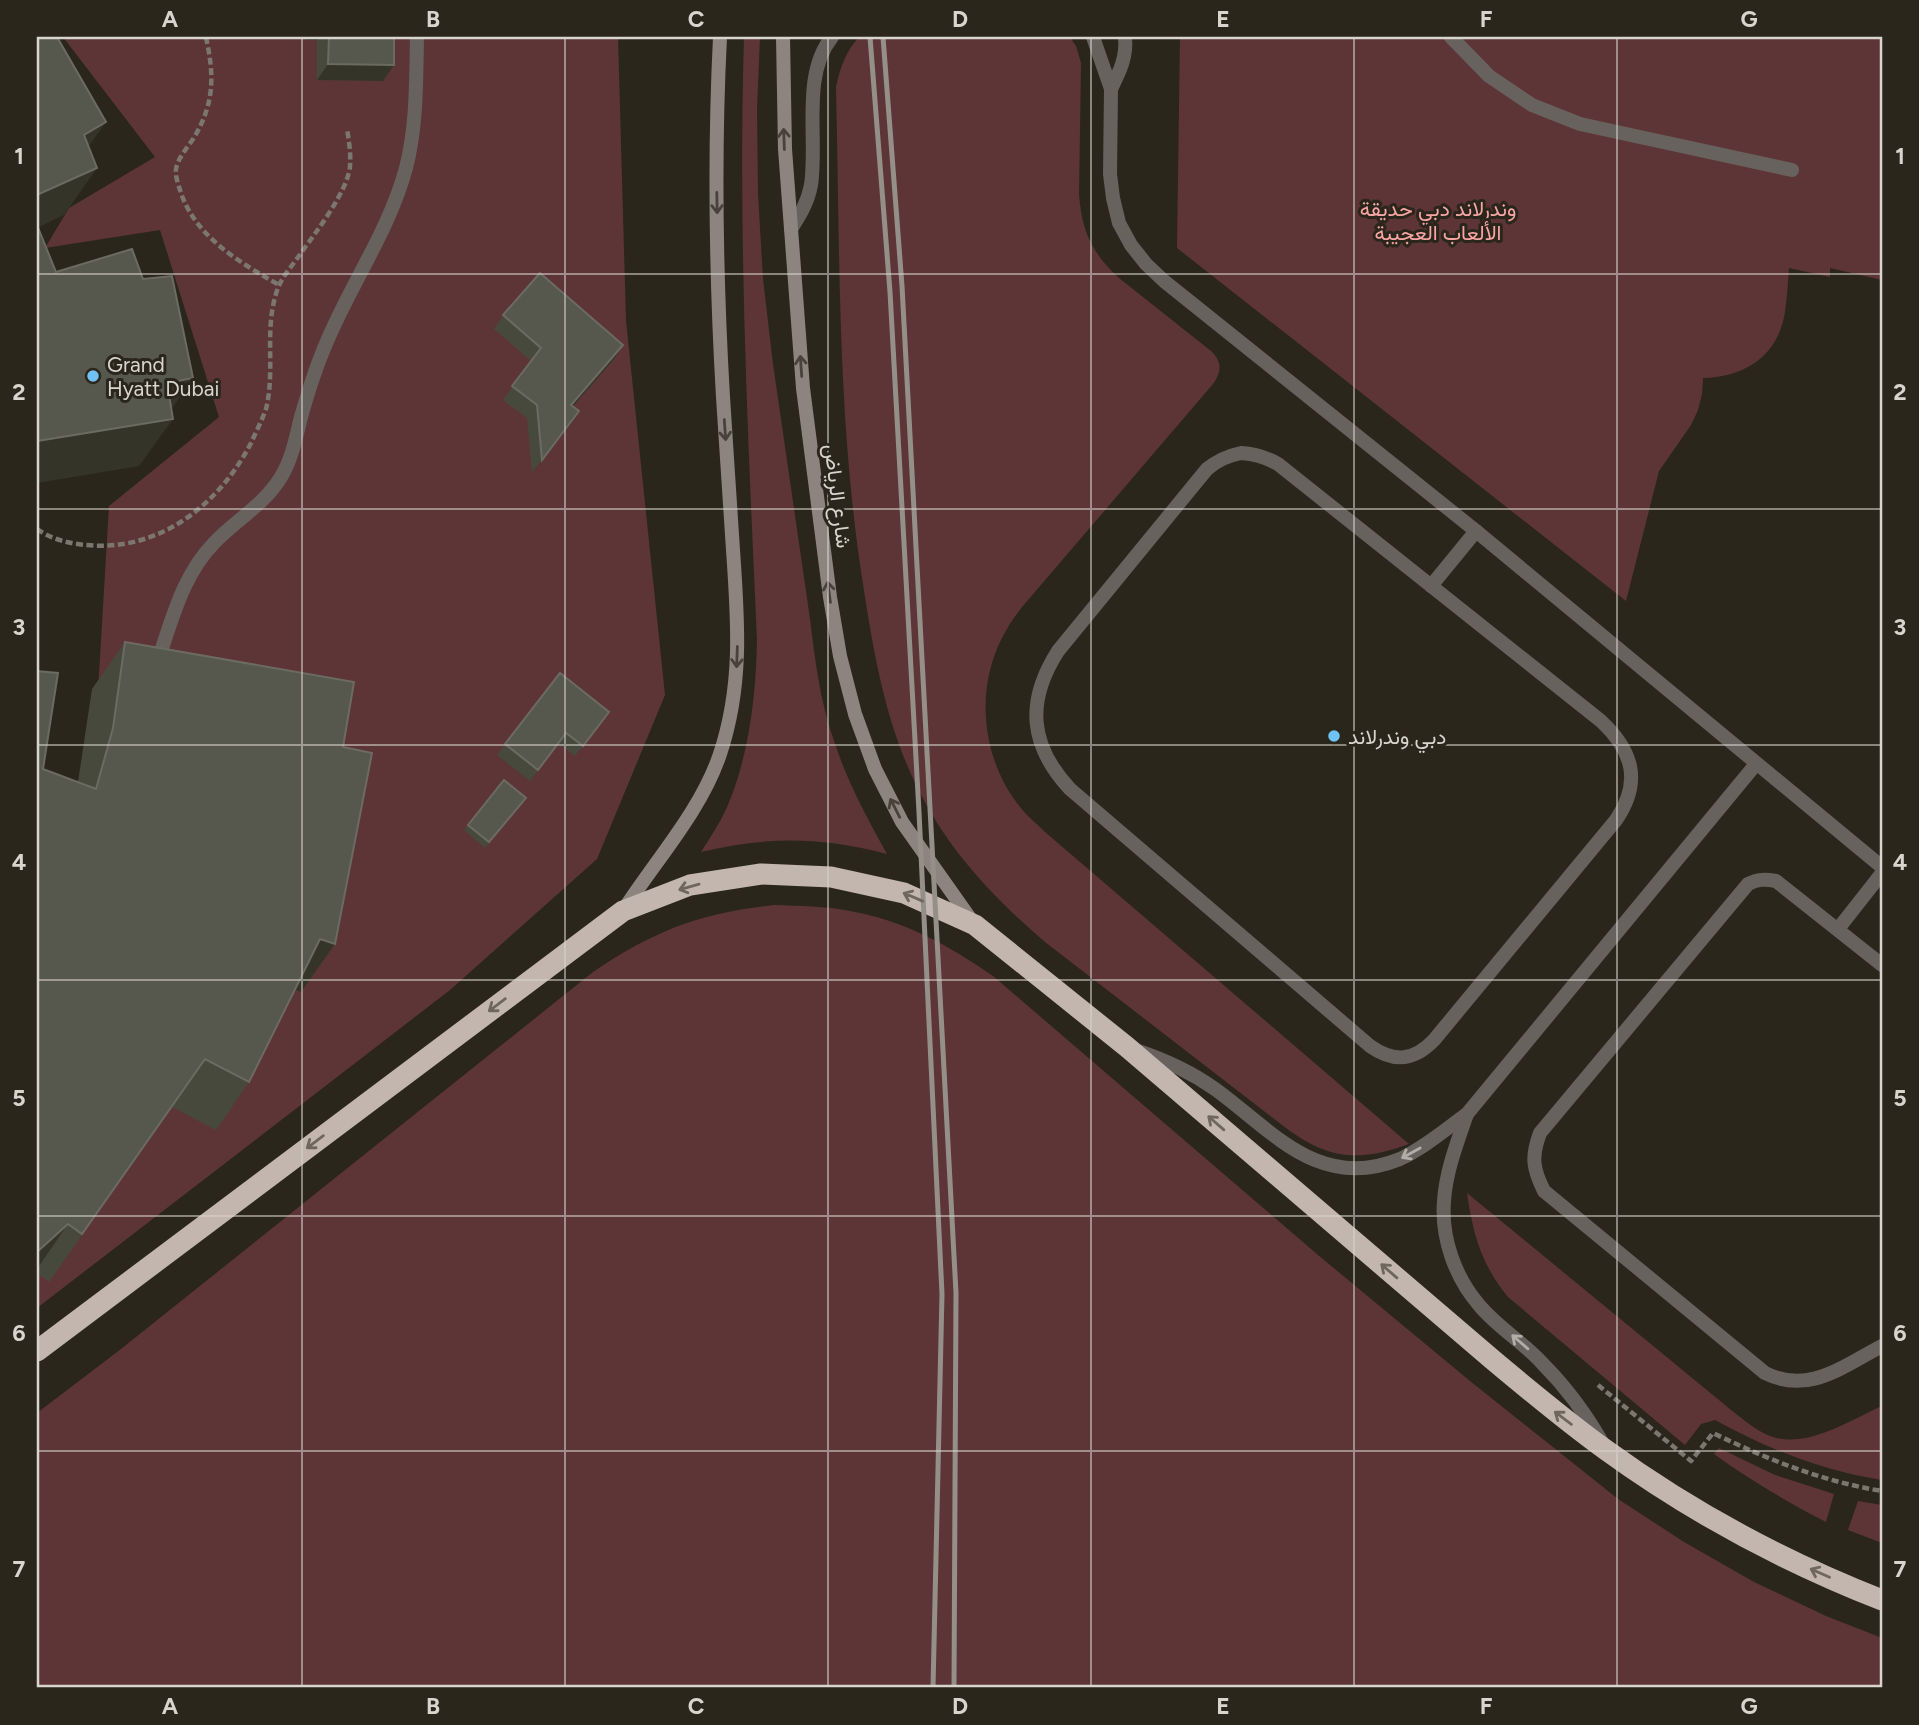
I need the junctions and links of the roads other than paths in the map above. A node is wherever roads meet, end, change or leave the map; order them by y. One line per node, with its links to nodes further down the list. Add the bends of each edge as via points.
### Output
1 (417, 37): 13 (lane, via 414,118 405,170 380,235 327,340 283,475 269,495 212,545 196,566 182,589)
2 (720, 37): 17 (main road, one-way to 17, via 718,236 738,660 732,709 719,756 699,800)
3 (783, 37): 10 (main road, شارع الرياض, one-way to 3)
4 (832, 37): 10 (lane, via 818,66 814,90 811,185)
5 (1093, 37): 8 (lane)
6 (1125, 37): 8 (lane, via 1122,67)
7 (1451, 37): 9 (lane, via 1489,76 1532,105 1580,124)
8 (1111, 89): 11 (lane, via 1113,198 1130,245 1164,281)
9 (1792, 170)
10 (791, 229): 18 (main road, شارع الرياض, one-way to 10, via 902,822 875,769 855,714 826,569 803,388)
11 (1476, 531): 12 (lane); 14 (lane)
12 (1431, 586): 12 (lane, via 1267,457 1229,456 1207,469 1058,652 1040,685 1037,703 1040,741 1047,759 1070,789 1370,1046 1404,1058 1434,1040 1616,820 1625,807 1632,776 1626,752 1613,732)
13 (159, 657)
14 (1756, 764): 15 (lane); 22 (lane)
15 (1882, 867)
16 (1882, 873): 19 (lane)
17 (623, 911): 18 (highway, one-way to 17, via 904,893 831,877 761,874 690,885); 24 (highway, one-way to 24)
18 (975, 925): 21 (highway)
19 (1838, 929): 20 (lane); 23 (lane, via 1776,881 1748,884 1541,1133 1534,1163 1544,1191 1765,1373 1806,1382)
20 (1882, 965)
21 (1127, 1047): 22 (lane, one-way to 21, via 1402,1158 1371,1167 1336,1166 1301,1155 1188,1072); 25 (highway, one-way to 21, via 1493,1360)
22 (1467, 1114): 25 (lane, one-way to 22, via 1560,1381 1480,1306 1454,1265 1443,1203)
23 (1882, 1346)
24 (37, 1351)
25 (1608, 1451): 26 (highway, one-way to 25, via 1732,1529)
26 (1882, 1600)

